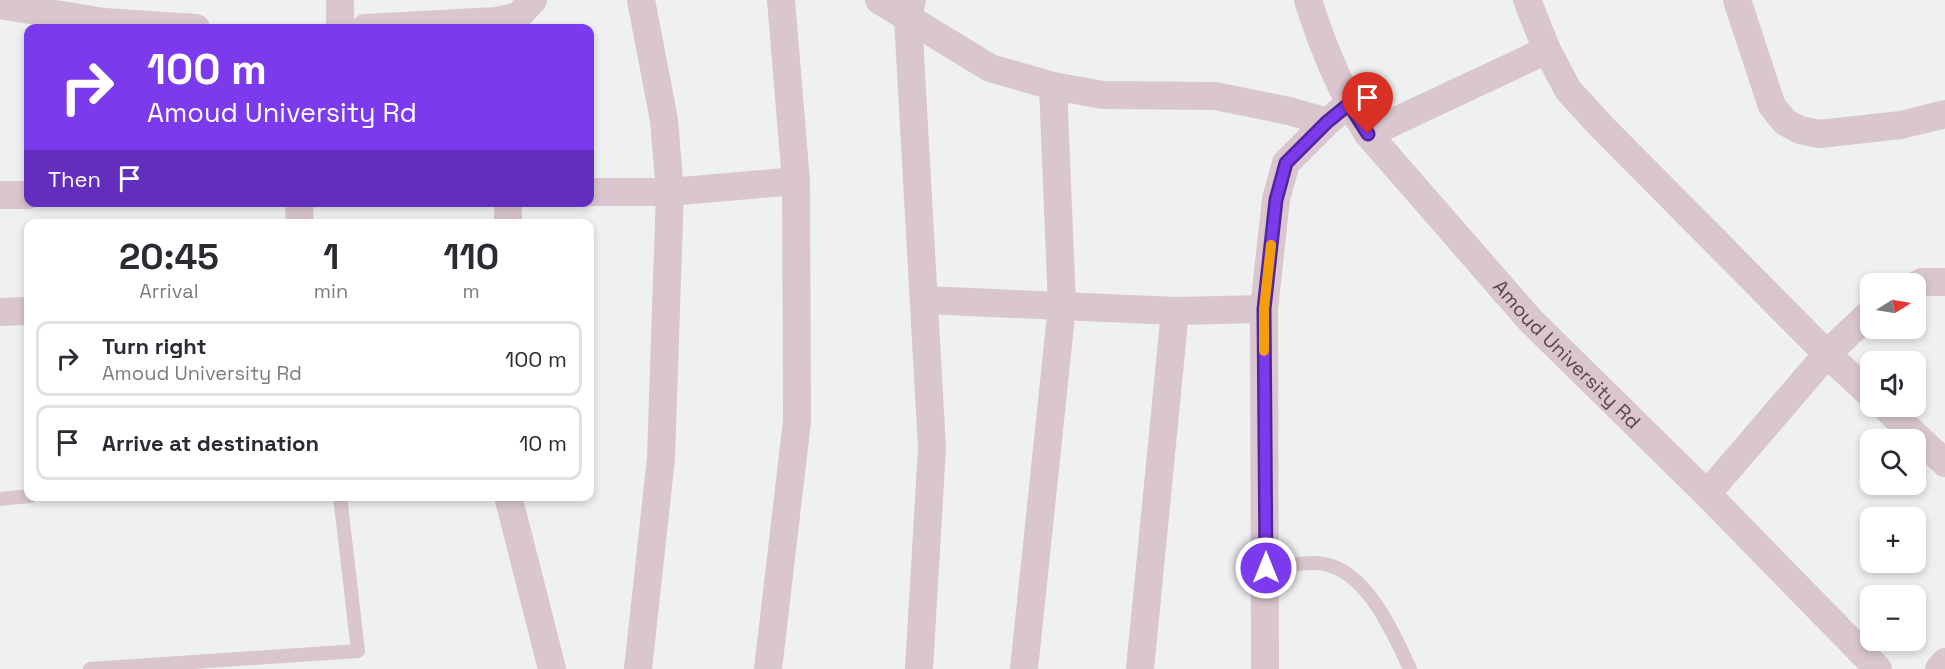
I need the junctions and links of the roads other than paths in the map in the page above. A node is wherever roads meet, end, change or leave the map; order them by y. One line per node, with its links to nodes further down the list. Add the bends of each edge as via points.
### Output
1 (340, 0): 12 (street)
2 (640, 0): 22 (street, via 663,120)
3 (781, 0): 20 (street)
4 (879, 0): 9 (street)
5 (1308, 0): 16 (street, Amoud University Rd, via 1322,45)
6 (1527, 0): 14 (street)
7 (1737, 0): 17 (street, via 1772,106 1785,122 1819,134 1901,125)
8 (0, 5): 11 (street)
9 (910, 10): 15 (street, via 990,68); 27 (street)
10 (523, 15): 13 (street, via 496,21)
11 (135, 24)
12 (340, 24)
13 (440, 24)
14 (1547, 50): 19 (street); 34 (street, via 1568,90 1602,127)
15 (1053, 86): 18 (street, via 1103,94 1215,96); 28 (street)
16 (1349, 104): 18 (street); 19 (street, Amoud University Rd)
17 (1945, 114)
18 (1327, 122): 29 (street, via 1286,163 1276,200)
19 (1368, 134): 38 (street, Amoud University Rd, via 1530,320)
20 (796, 181): 22 (street); 49 (street, via 797,421)
21 (594, 192): 22 (street)
22 (670, 192): 48 (street, via 661,458)
23 (0, 195): 24 (street)
24 (24, 195)
25 (1926, 282): 26 (street)
26 (1945, 282)
27 (924, 300): 28 (street); 50 (street, via 932,448)
28 (1062, 306): 31 (street); 51 (street)
29 (1264, 309): 31 (street); 43 (street)
30 (24, 311): 32 (street)
31 (1175, 311): 52 (street)
32 (0, 312)
33 (1860, 323): 34 (street)
34 (1827, 354): 35 (street); 38 (street)
35 (1860, 385)
36 (1896, 417): 37 (street)
37 (1945, 463)
38 (1707, 494): 55 (street, Amoud University Rd)
39 (24, 497): 40 (lane)
40 (0, 500)
41 (341, 501): 44 (lane, via 358,651)
42 (508, 501): 47 (street)
43 (1266, 568): 53 (street); 54 (lane, via 1317,563 1342,570 1364,586)
44 (312, 662): 46 (lane)
45 (1945, 662): 56 (street)
46 (90, 669)
47 (552, 669)
48 (638, 669)
49 (768, 669)
50 (919, 669)
51 (1024, 669)
52 (1140, 669)
53 (1265, 669)
54 (1410, 669)
55 (1878, 669)
56 (1939, 669)

